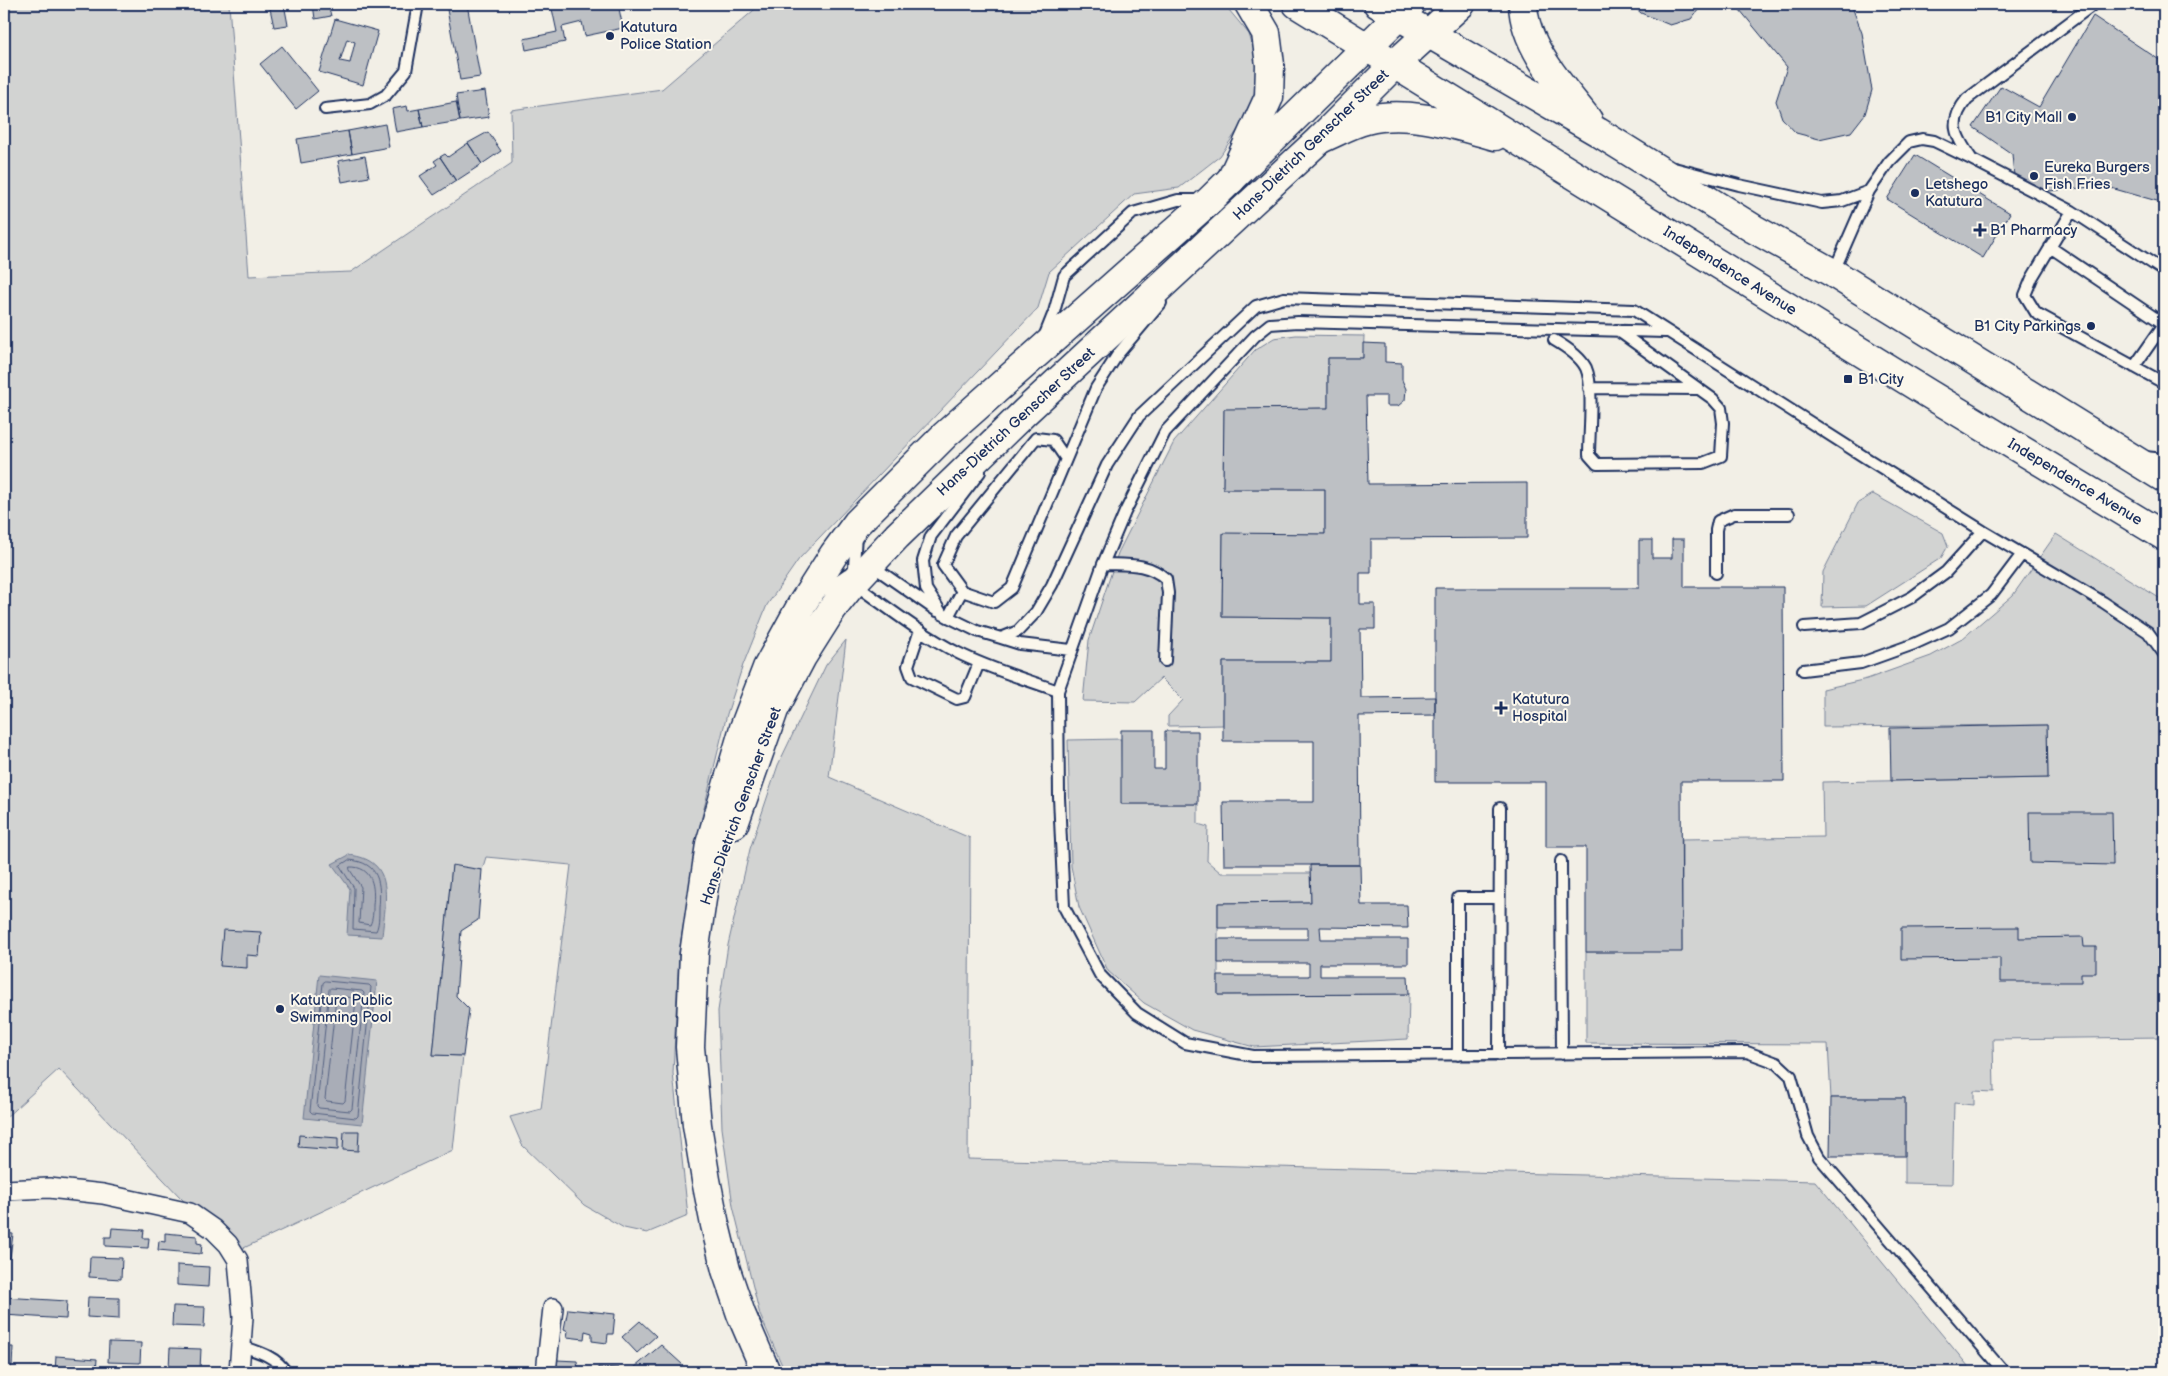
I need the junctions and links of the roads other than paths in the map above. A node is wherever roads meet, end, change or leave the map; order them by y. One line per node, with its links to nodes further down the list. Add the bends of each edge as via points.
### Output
1 (418, 4): 11 (lane, via 406,71 386,95 370,104)
2 (1248, 4): 17 (street, via 1266,33 1269,97)
3 (1297, 4): 9 (street, Independence Avenue)
4 (1461, 4): 8 (street, Hans-Dietrich Genscher Street)
5 (1523, 4): 12 (street, via 1530,40)
6 (2094, 4): 15 (lane, via 1967,99 1957,111 1958,139)
7 (1395, 8): 8 (street); 9 (street, Hans-Dietrich Genscher Street)
8 (1429, 34): 10 (street, Hans-Dietrich Genscher Street); 12 (street)
9 (1366, 46): 10 (street, Independence Avenue); 17 (street, Hans-Dietrich Genscher Street)
10 (1395, 64): 13 (street, Hans-Dietrich Genscher Street); 14 (street, Independence Avenue)
11 (324, 109)
12 (1598, 132): 16 (street)
13 (1320, 139): 14 (street, via 1366,120 1403,116); 21 (street, Hans-Dietrich Genscher Street)
14 (1520, 142): 42 (street, Independence Avenue)
15 (1971, 159): 18 (lane, via 1934,141 1909,142 1888,162); 20 (lane)
16 (1645, 160): 18 (lane, via 1822,203 1842,201); 24 (street, via 1754,229)
17 (1231, 180): 19 (street, Hans-Dietrich Genscher Street)
18 (1869, 191): 24 (lane)
19 (1209, 200): 29 (street, Hans-Dietrich Genscher Street); 29 (lane, via 1178,200 1133,213 1064,276 1046,334)
20 (2072, 211): 22 (lane); 23 (lane)
21 (1233, 218): 34 (street, Hans-Dietrich Genscher Street); 36 (lane, via 1118,354 1096,388)
22 (2050, 247): 25 (lane); 30 (lane, via 2025,295 2036,313)
23 (2164, 271)
24 (1833, 273): 35 (street)
25 (2164, 324): 30 (lane)
26 (1617, 330): 27 (lane); 33 (lane); 44 (lane, via 1270,324 1165,432)
27 (1665, 332): 41 (lane); 52 (lane, via 1634,310 1284,298 1256,306 1139,416 1107,465 1052,585 1036,612 1018,631)
28 (1554, 340): 32 (lane, via 1566,347 1587,369)
29 (1031, 359): 40 (street, Hans-Dietrich Genscher Street, via 945,435)
30 (2134, 367): 31 (lane)
31 (2164, 383)
32 (1589, 388): 33 (lane); 33 (lane, via 1589,455 1597,464 1703,463 1721,456 1721,408)
33 (1698, 389)
34 (1026, 411): 45 (street, Hans-Dietrich Genscher Street); 49 (lane, via 931,536 923,561 926,589)
35 (2126, 455): 37 (lane); 38 (street)
36 (1066, 459): 47 (lane, via 1012,588 994,602); 47 (lane, via 1053,440 1036,438 956,536 943,565)
37 (2164, 459)
38 (2164, 478)
39 (1789, 514): 46 (lane, via 1734,514 1718,521)
40 (857, 523): 45 (lane); 48 (street, Hans-Dietrich Genscher Street)
41 (1983, 531): 43 (lane); 50 (lane, via 1946,572 1912,597 1861,623)
42 (2164, 536)
43 (2022, 554): 54 (lane, via 2148,632); 57 (lane, via 1991,595 1949,628 1861,663)
44 (1103, 564): 53 (lane); 55 (lane, via 1145,566 1158,571 1166,579)
45 (859, 572): 48 (lane); 49 (lane); 51 (lane); 62 (street, Hans-Dietrich Genscher Street, via 802,656 774,710)
46 (1716, 573)
47 (962, 591): 49 (lane)
48 (802, 604): 62 (street, Hans-Dietrich Genscher Street, via 767,668 744,728 710,844)
49 (945, 616): 52 (lane)
50 (1804, 627)
51 (920, 630): 56 (lane); 56 (lane, via 908,666 912,677 962,700)
52 (1001, 638): 53 (lane, via 1020,644)
53 (1071, 650): 58 (lane)
54 (2164, 654)
55 (1165, 661)
56 (979, 663): 58 (lane)
57 (1803, 670)
58 (1058, 690): 65 (lane, via 1064,907 1100,975 1137,1013 1185,1043 1253,1056)
59 (1500, 808): 61 (lane)
60 (1561, 861): 64 (lane)
61 (1500, 898): 63 (lane); 65 (lane, via 1458,898)
62 (697, 929): 72 (street, Hans-Dietrich Genscher Street, via 691,1078 706,1180 726,1270)
63 (1499, 1054): 64 (lane); 65 (lane)
64 (1562, 1054): 73 (lane, via 1747,1052 1777,1062 1791,1076 1808,1136 1819,1157)
65 (1458, 1055)
66 (4, 1190): 68 (street, via 49,1188 103,1194 190,1213 213,1228 238,1260)
67 (554, 1308): 71 (street)
68 (242, 1346): 69 (street); 70 (lane, via 270,1357)
69 (239, 1372)
70 (286, 1372)
71 (546, 1372)
72 (766, 1372)
73 (2004, 1372)

